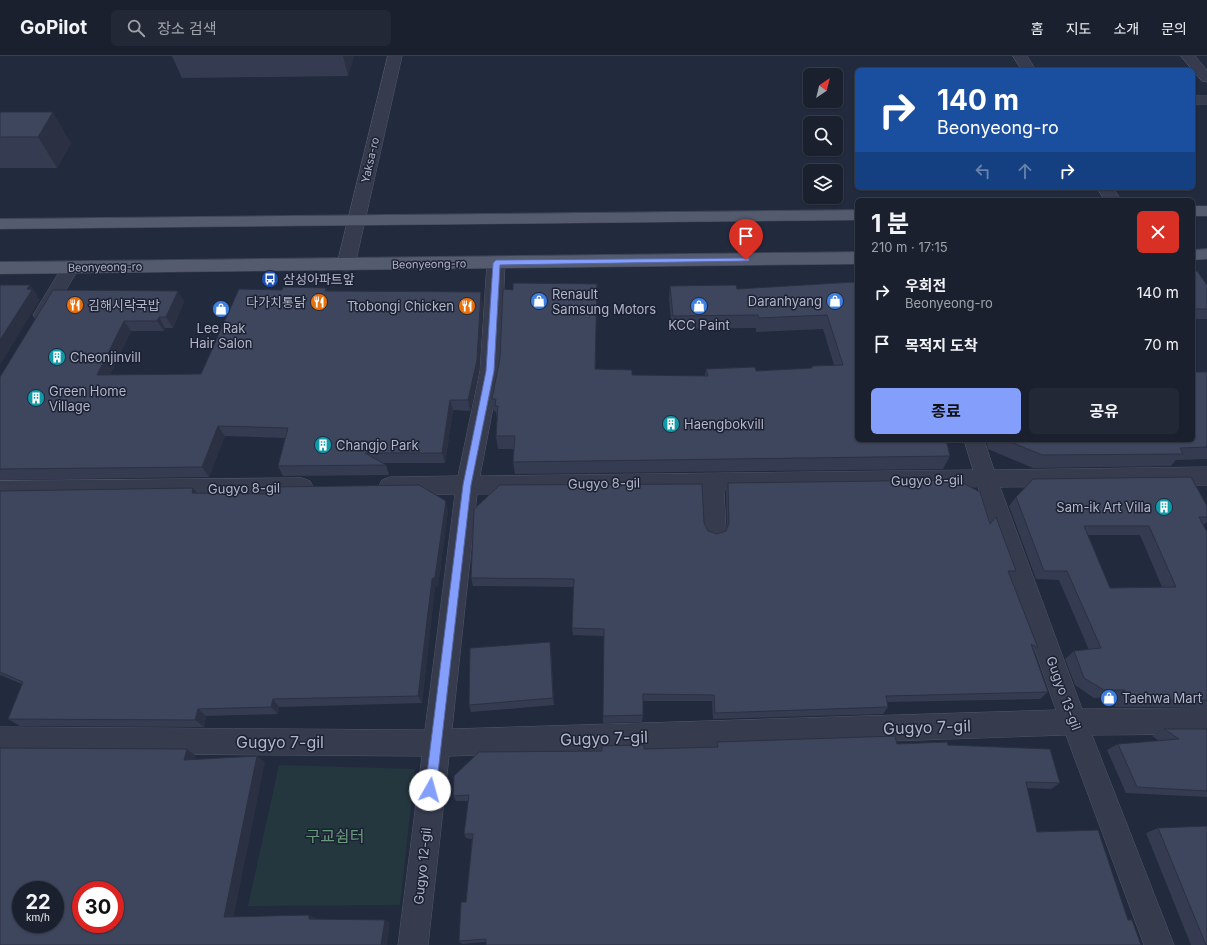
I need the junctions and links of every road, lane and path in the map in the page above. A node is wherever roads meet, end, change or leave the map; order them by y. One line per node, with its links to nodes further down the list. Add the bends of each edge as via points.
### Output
1 (395, 56): 11 (street, Yaksa-ro)
2 (1020, 56): 4 (street)
3 (1188, 56): 5 (street)
4 (1028, 68)
5 (1207, 78)
6 (1195, 100): 7 (street)
7 (1207, 100)
8 (1195, 211): 9 (main road)
9 (1207, 211)
10 (855, 215): 11 (main road)
11 (356, 220): 12 (main road); 17 (street, Yaksa-ro)
12 (0, 224)
13 (1195, 254): 14 (main road)
14 (1207, 254)
15 (855, 258): 16 (main road, Beonyeong-ro)
16 (496, 263): 17 (main road, Beonyeong-ro); 25 (street, Gugyo 12-gil, via 490,371)
17 (346, 264): 19 (main road, Beonyeong-ro)
18 (0, 268): 19 (main road, Beonyeong-ro)
19 (70, 268): 20 (street)
20 (34, 328)
21 (975, 442): 23 (street, Gugyo 13-gil)
22 (1207, 476): 23 (street, Gugyo 8-gil)
23 (986, 479): 24 (street, Gugyo 8-gil); 31 (street, Gugyo 13-gil)
24 (714, 482): 25 (street, Gugyo 8-gil); 29 (street)
25 (467, 485): 26 (street, Gugyo 8-gil); 33 (street, Gugyo 12-gil)
26 (372, 486)
27 (324, 487): 28 (street, Gugyo 8-gil)
28 (0, 490)
29 (715, 531)
30 (1207, 721): 31 (street, Gugyo 7-gil)
31 (1074, 722): 33 (street, Gugyo 7-gil); 35 (street, Gugyo 13-gil)
32 (0, 740): 33 (street, Gugyo 7-gil)
33 (436, 743): 34 (street, Gugyo 12-gil)
34 (413, 945)
35 (1159, 945)

